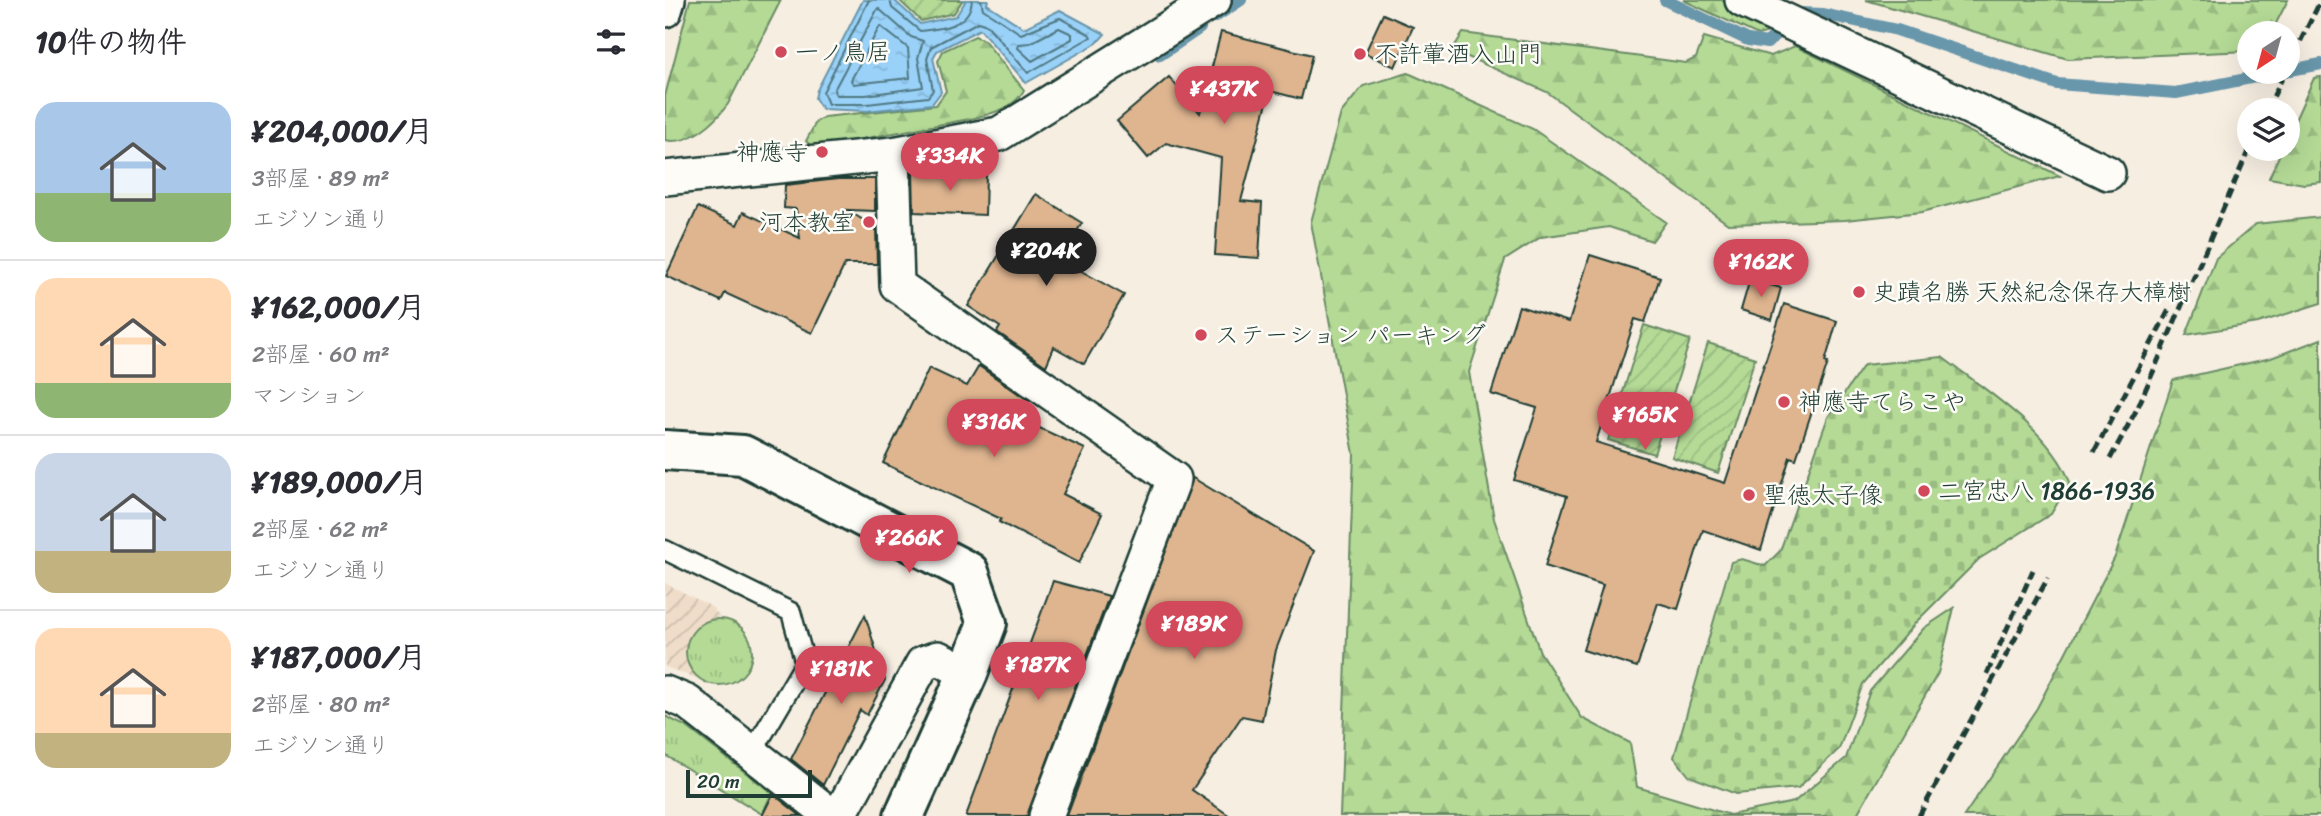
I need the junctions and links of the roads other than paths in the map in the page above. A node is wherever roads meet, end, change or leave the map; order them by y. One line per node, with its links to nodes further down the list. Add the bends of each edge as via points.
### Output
1 (668, 0): 4 (street)
2 (1214, 0): 5 (street, via 999,134)
3 (1742, 0): 6 (street)
4 (665, 10)
5 (894, 154): 7 (street); 16 (street, via 897,285 1174,479)
6 (2108, 173)
7 (665, 178)
8 (665, 450): 10 (street, via 743,455 969,572 987,623)
9 (665, 550): 12 (lane, via 791,612 805,663)
10 (968, 673): 14 (street, via 938,658 923,663); 15 (street)
11 (665, 693): 12 (street, via 687,702)
12 (752, 752): 13 (street)
13 (832, 816)
14 (839, 816)
15 (904, 816)
16 (1046, 816)

